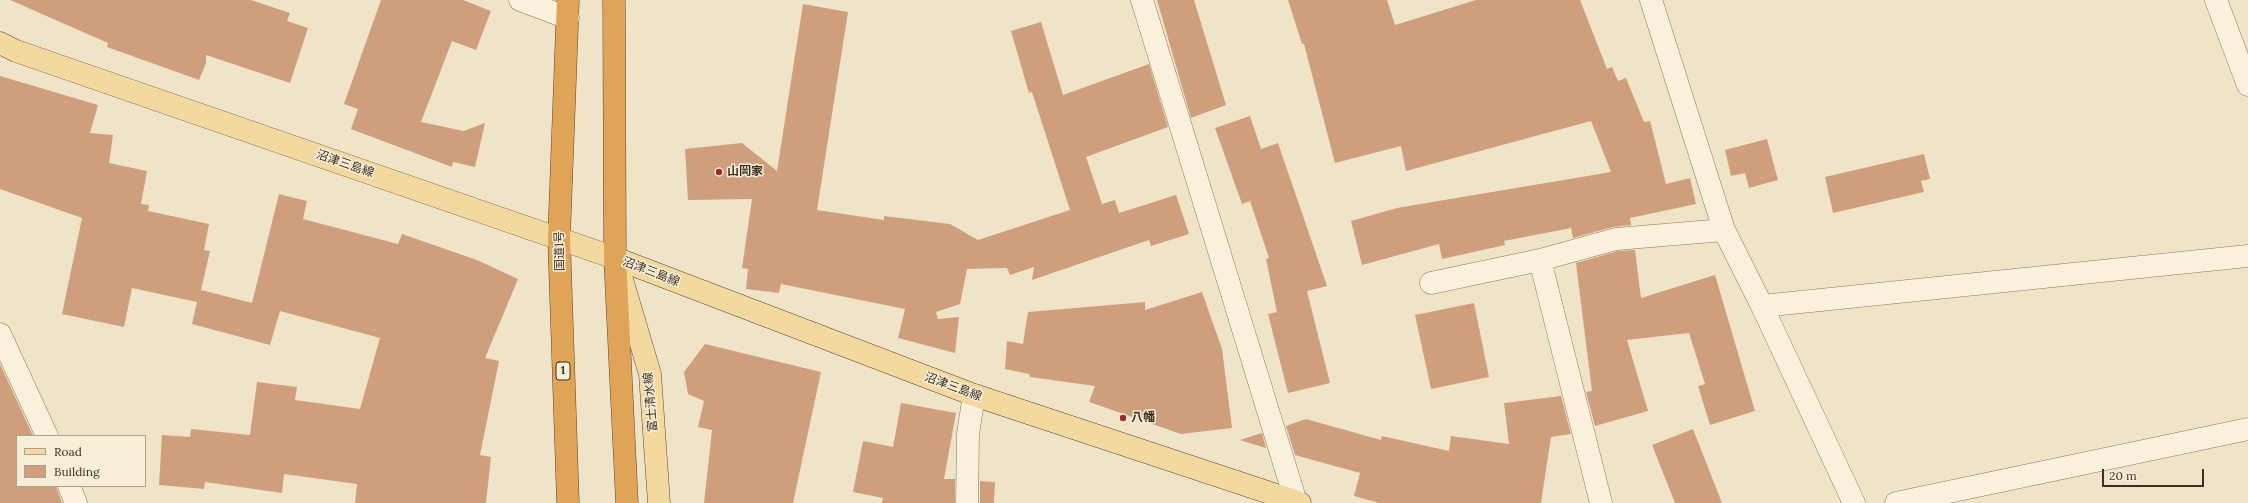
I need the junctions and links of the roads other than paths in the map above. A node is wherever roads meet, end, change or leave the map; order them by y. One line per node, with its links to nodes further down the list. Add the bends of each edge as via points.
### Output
1 (520, 0): 6 (street)
2 (614, 0): 12 (highway)
3 (1142, 0): 21 (street)
4 (1651, 0): 9 (street)
5 (2216, 0): 8 (street)
6 (568, 9): 10 (highway, 国道1号 / 1)
7 (0, 43): 10 (main road, 沼津三島線, via 16,51)
8 (2246, 71)
9 (1724, 230): 13 (street, via 1616,239); 15 (street)
10 (559, 238): 12 (main road, 沼津三島線); 23 (highway, 国道1号 / 1)
11 (2248, 256): 15 (street)
12 (616, 258): 17 (main road, 沼津三島線); 24 (highway); 25 (main road, 富士清水線, via 650,374)
13 (1540, 260): 14 (street); 27 (street)
14 (1431, 283)
15 (1762, 306): 28 (street)
16 (0, 334): 19 (street)
17 (974, 395): 21 (main road, 沼津三島線); 26 (street, via 968,434)
18 (2248, 429): 29 (street)
19 (47, 435)
20 (69, 487): 22 (street)
21 (1298, 502)
22 (76, 503)
23 (568, 503)
24 (627, 503)
25 (659, 503)
26 (967, 503)
27 (1602, 503)
28 (1854, 503)
29 (1896, 503)

